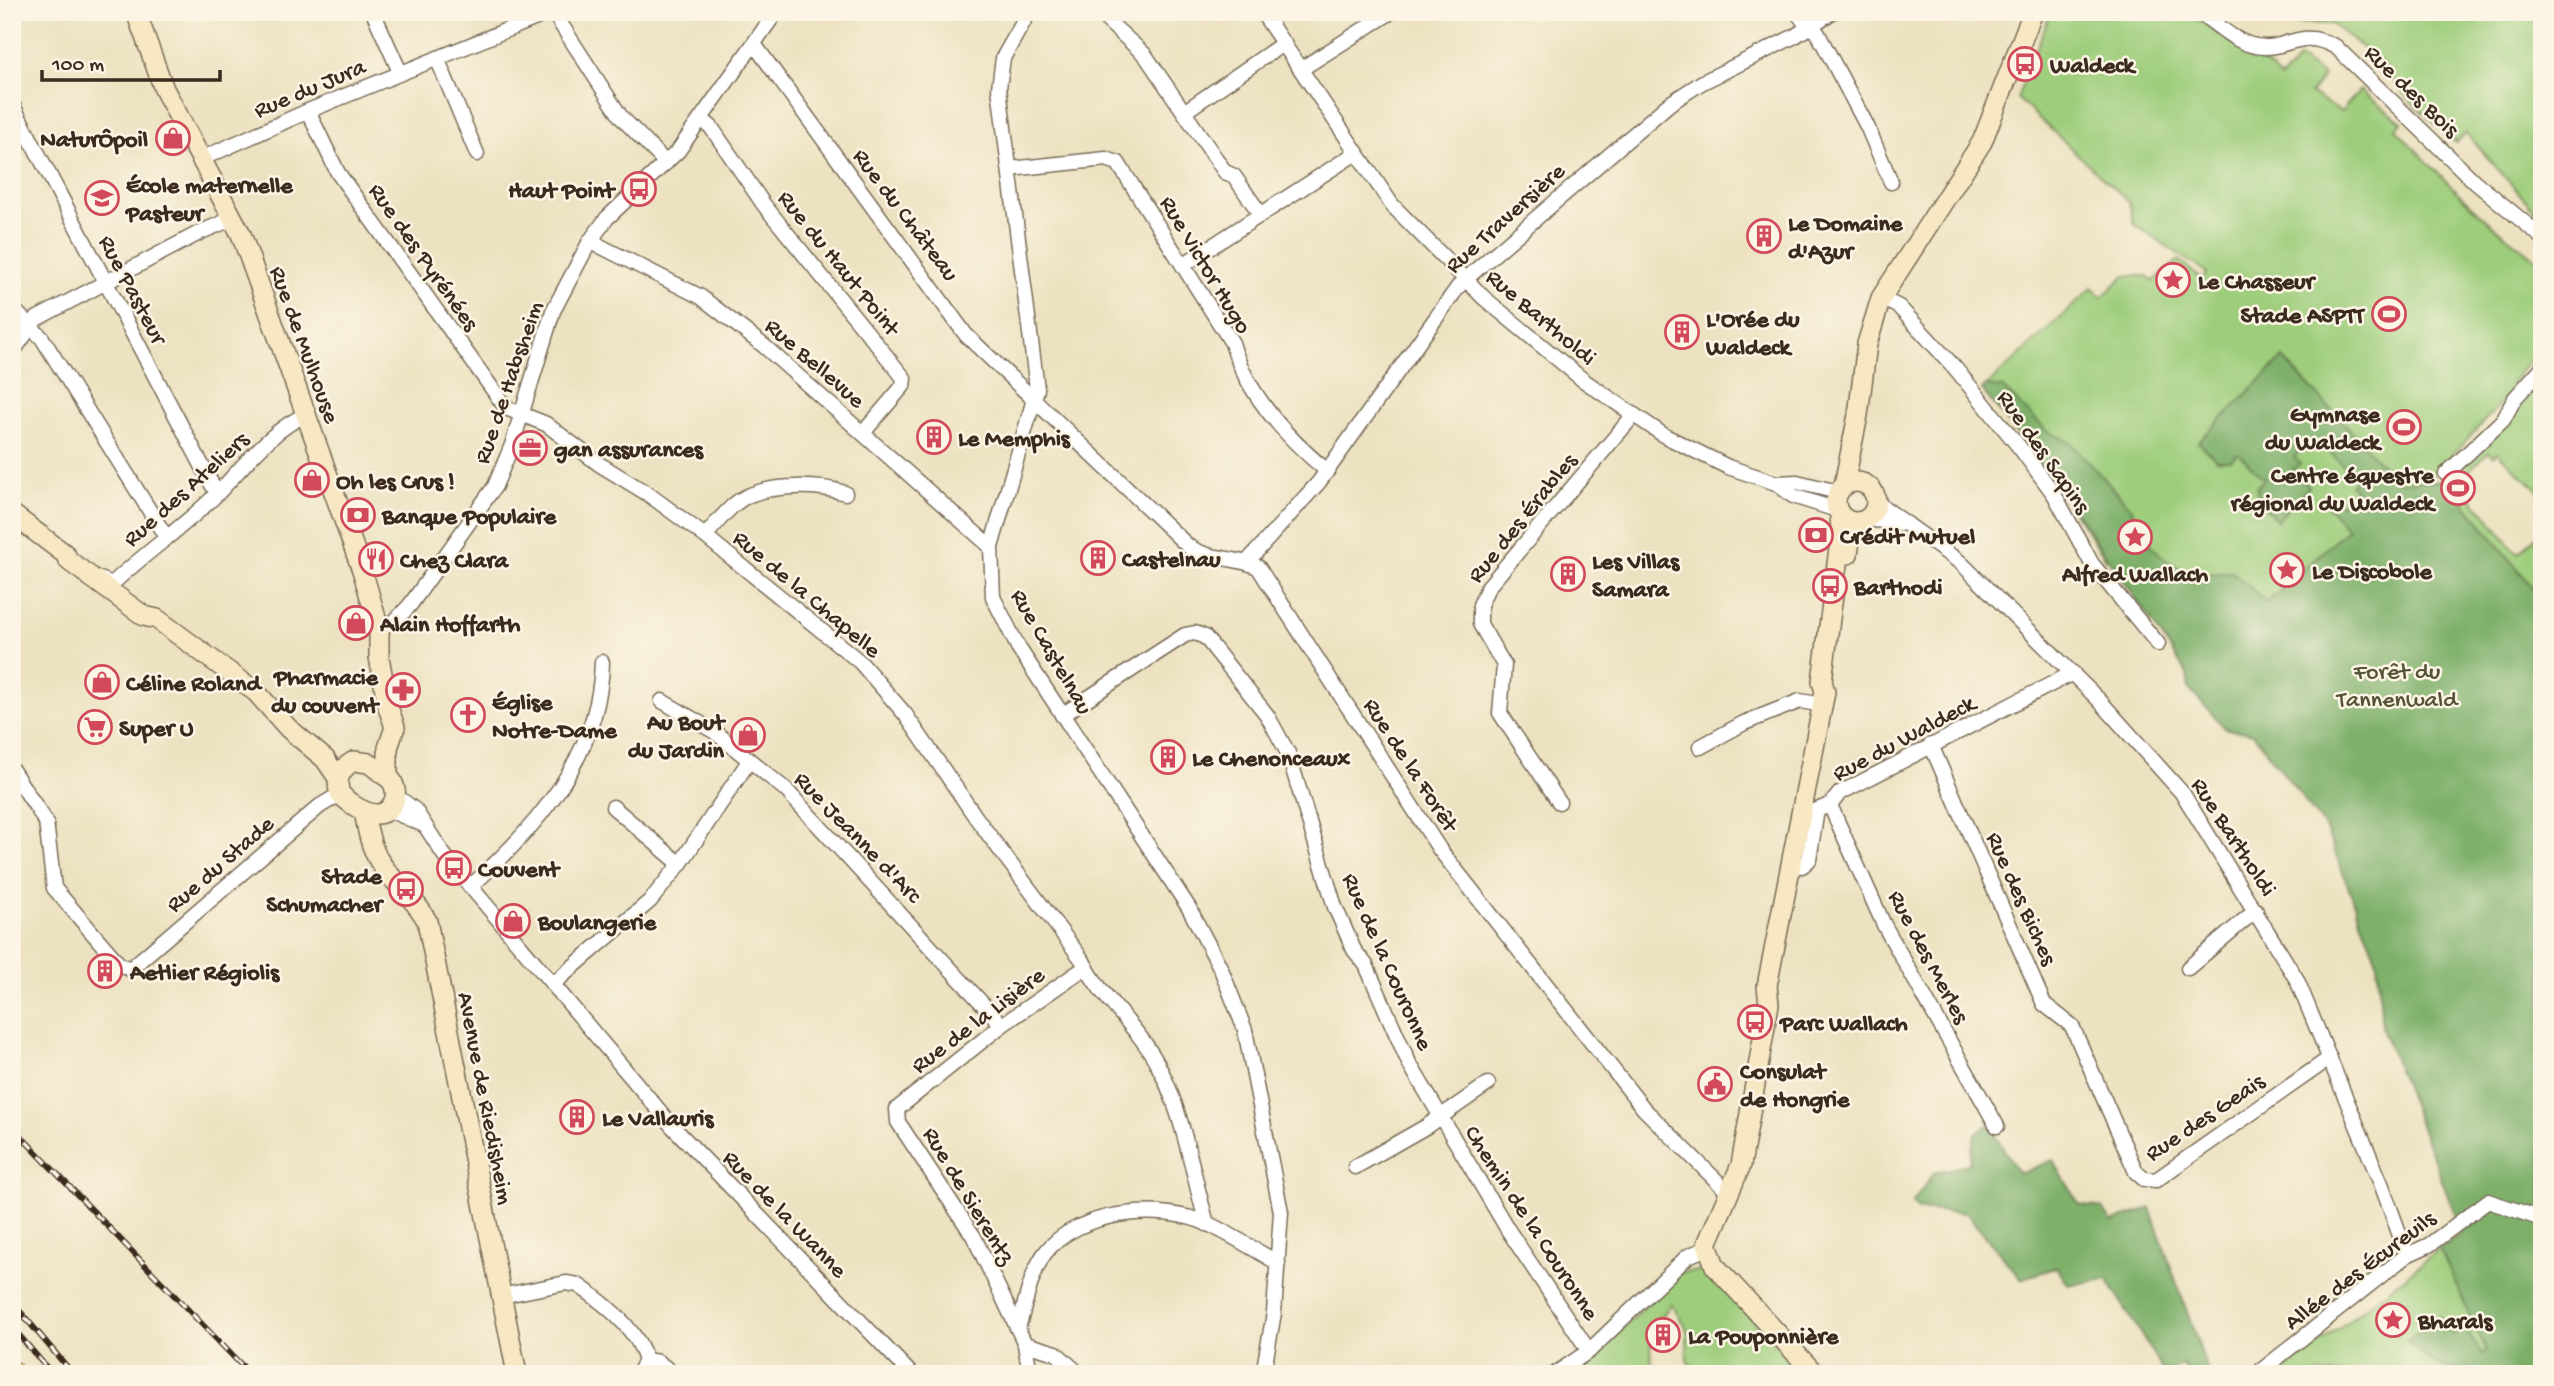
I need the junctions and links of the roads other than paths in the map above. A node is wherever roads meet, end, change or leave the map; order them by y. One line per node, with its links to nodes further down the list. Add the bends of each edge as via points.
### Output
1 (136, 12): 25 (main road, Rue de Mulhouse, via 164,89)
2 (373, 12): 18 (street)
3 (552, 12): 16 (street, Rue du Jura); 26 (street, via 621,117)
4 (776, 12): 15 (street, Rue de Habsheim)
5 (1029, 12): 27 (street, Rue Castelnau, via 1000,69)
6 (1098, 12): 21 (street, via 1145,55)
7 (1262, 12): 14 (street, Rue Bartholdi)
8 (1391, 12): 17 (street)
9 (1797, 12): 13 (street)
10 (1832, 12): 13 (street, Rue Traversière)
11 (2033, 12): 36 (main road, via 1982,142)
12 (2199, 12): 31 (street, Rue des Bois, via 2247,44 2259,47 2306,37 2336,47 2475,182)
13 (1808, 27): 28 (street, via 1817,32); 35 (street, Rue Traversière, via 1700,83 1670,104)
14 (1284, 43): 17 (street, Rue Bartholdi); 21 (street)
15 (754, 44): 22 (street, Rue de Habsheim); 41 (street, Rue du Château, via 966,335)
16 (437, 58): 18 (street, Rue du Jura); 24 (street)
17 (1301, 69): 23 (street, Rue Bartholdi)
18 (400, 72): 20 (street, Rue du Jura)
19 (12, 104): 34 (street, Rue Pasteur)
20 (308, 111): 25 (street, Rue du Jura); 43 (street, Rue des Pyrénées, via 338,173 497,398)
21 (1184, 112): 29 (street)
22 (701, 119): 26 (street, Rue de Habsheim); 45 (street, Rue du Haut Point, via 904,378 903,386)
23 (1356, 153): 29 (street); 35 (street, Rue Bartholdi, via 1392,205)
24 (477, 154)
25 (201, 159): 30 (main road, Rue de Mulhouse)
26 (666, 163): 32 (street, Rue de Habsheim, via 607,218)
27 (1010, 169): 33 (street, Rue Victor Hugo, via 1106,159 1118,163); 41 (street, Rue Castelnau, via 1037,379)
28 (1891, 182)
29 (1261, 215): 33 (street)
30 (234, 218): 34 (street); 42 (main road, Rue de Mulhouse)
31 (2542, 237)
32 (590, 241): 43 (street, Rue de Habsheim, via 553,311); 45 (street, Rue Bellevue, via 701,297)
33 (1183, 265): 46 (street, Rue Victor Hugo, via 1232,343 1240,371 1284,429)
34 (105, 281): 38 (street, via 36,319); 49 (street, Rue Pasteur)
35 (1464, 281): 44 (street, Rue Bartholdi); 46 (street, Rue Traversière)
36 (1881, 298): 50 (main road, via 1867,344); 62 (street, Rue des Sapins, via 1899,307 2020,448 2054,495 2092,564)
37 (12, 308): 38 (street)
38 (32, 326): 39 (street); 54 (street)
39 (12, 353)
40 (2542, 368): 47 (street, via 2515,398 2503,420)
41 (1035, 398): 55 (street, Rue Castelnau); 57 (street, via 1189,547 1209,558)
42 (306, 415): 49 (street, Rue des Ateliers, via 243,465); 61 (main road, Rue de Mulhouse)
43 (520, 415): 53 (street, Rue de la Chapelle, via 546,424); 61 (street, Rue de Habsheim, via 503,471 475,516 410,605 395,621)
44 (1633, 416): 50 (street, Rue Bartholdi, via 1699,454 1776,483 1797,482); 77 (street, Rue des Érables, via 1488,587 1480,605 1484,633 1504,665 1500,713)
45 (863, 433): 55 (street, Rue Bellevue)
46 (1327, 471): 57 (street, Rue Traversière)
47 (2446, 474)
48 (845, 493): 53 (street, via 822,487 789,487 746,498)
49 (217, 494): 54 (street, Rue des Ateliers)
50 (1844, 497): 52 (main road, via 1848,521); 52 (main road, via 1872,490); 65 (main road, via 1822,681)
51 (12, 514): 56 (main road)
52 (1867, 514): 64 (street, Rue Bartholdi, via 1907,524 1961,563); 65 (main road, via 1849,546 1832,682)
53 (705, 536): 85 (street, Rue de la Chapelle, via 860,662 892,698)
54 (166, 537): 59 (street, Rue des Ateliers)
55 (991, 547): 68 (street, Rue Castelnau, via 993,597 1018,647)
56 (65, 554): 58 (main road); 59 (main road, via 73,554)
57 (1247, 562): 96 (street, Rue de la Forêt, via 1265,576 1447,860 1644,1109)
58 (94, 579): 59 (street, Rue des Ateliers); 60 (main road, via 144,616)
59 (116, 581): 60 (main road)
60 (157, 619): 69 (main road, via 242,681)
61 (379, 628): 67 (main road, Rue de Mulhouse)
62 (2158, 644)
63 (602, 662): 83 (street, via 602,692 579,756 544,813)
64 (2073, 673): 70 (street, Rue du Waldeck); 84 (street, Rue Bartholdi, via 2183,794)
65 (1824, 698): 71 (street, via 1800,701 1744,723); 82 (main road)
66 (662, 701): 72 (street, Rue Jeanne d'Arc, via 715,732)
67 (388, 706): 73 (main road, Rue de Mulhouse, via 380,742); 75 (main road, Rue de Mulhouse, via 395,727 387,748)
68 (1062, 715): 93 (street, Rue de la Couronne, via 1185,635 1205,637 1279,733 1335,907); 101 (street, Rue Castelnau, via 1189,908 1221,969 1245,1030 1279,1195)
69 (307, 741): 73 (main road); 76 (main road)
70 (1931, 745): 78 (street, Rue du Waldeck, via 1840,793); 90 (street, Rue des Biches, via 2045,1004 2072,1026)
71 (1700, 747)
72 (749, 761): 81 (street); 88 (street, Rue Jeanne d'Arc, via 786,790)
73 (358, 762): 75 (main road); 76 (main road, Rue de Mulhouse, via 344,767)
74 (12, 770): 76 (street, Rue du Stade, via 46,822 54,888 119,964 130,969)
75 (388, 776): 80 (main road, Avenue de Riedisheim, via 396,788)
76 (339, 786): 80 (main road)
77 (1559, 802)
78 (1830, 805): 82 (street, Rue du Waldeck, via 1817,810 1808,860 1802,866); 94 (street, Rue des Merles, via 1884,925)
79 (613, 807): 81 (street)
80 (383, 808): 83 (street, Rue de la Wanne, via 424,825); 102 (main road, Avenue de Riedisheim, via 374,849 427,921)
81 (680, 864): 87 (street, via 650,901)
82 (1793, 865): 96 (main road, via 1784,888 1767,986 1769,1004 1741,1165)
83 (470, 887): 87 (street, Rue de la Wanne)
84 (2256, 910): 86 (street); 89 (street, Rue Bartholdi, via 2297,980)
85 (1086, 967): 88 (street, Rue de la Lisière); 98 (street, Rue de la Chapelle, via 1096,987 1157,1063 1171,1095)
86 (2188, 968)
87 (554, 983): 110 (street, Rue de la Wanne, via 673,1128)
88 (1002, 1025): 92 (street, Rue de la Lisière)
89 (2330, 1058): 90 (street, Rue des Geais, via 2156,1180 2144,1180 2136,1172); 100 (street, Rue Bartholdi)
90 (2087, 1059)
91 (1488, 1084): 93 (street)
92 (897, 1109): 103 (street, Rue de Sierentz, via 898,1122 974,1237)
93 (1440, 1118): 95 (street); 105 (street, Chemin de la Couronne)
94 (1997, 1126)
95 (1355, 1167)
96 (1728, 1192): 99 (main road)
97 (2542, 1219): 100 (street, Allée des Écureuils, via 2488,1201)
98 (1206, 1223): 101 (street); 103 (street, via 1128,1214 1101,1217 1069,1230 1040,1262)
99 (1707, 1248): 105 (street, via 1688,1256); 115 (main road, via 1715,1266)
100 (2407, 1255): 116 (street, Allée des Écureuils)
101 (1278, 1263): 113 (street, Rue Castelnau)
102 (502, 1296): 106 (street, via 566,1283 578,1285 633,1334); 107 (main road, Avenue de Riedisheim)
103 (1018, 1328): 104 (street, Rue de Sierentz)
104 (1025, 1344): 111 (street, Rue de Sierentz); 112 (street, via 1056,1353)
105 (1589, 1350): 114 (street)
106 (646, 1360): 108 (street); 109 (street, via 658,1362)
107 (517, 1374)
108 (639, 1374)
109 (674, 1374)
110 (911, 1374)
111 (1030, 1374)
112 (1079, 1374)
113 (1263, 1374)
114 (1555, 1374)
115 (1815, 1374)
116 (2257, 1374)

